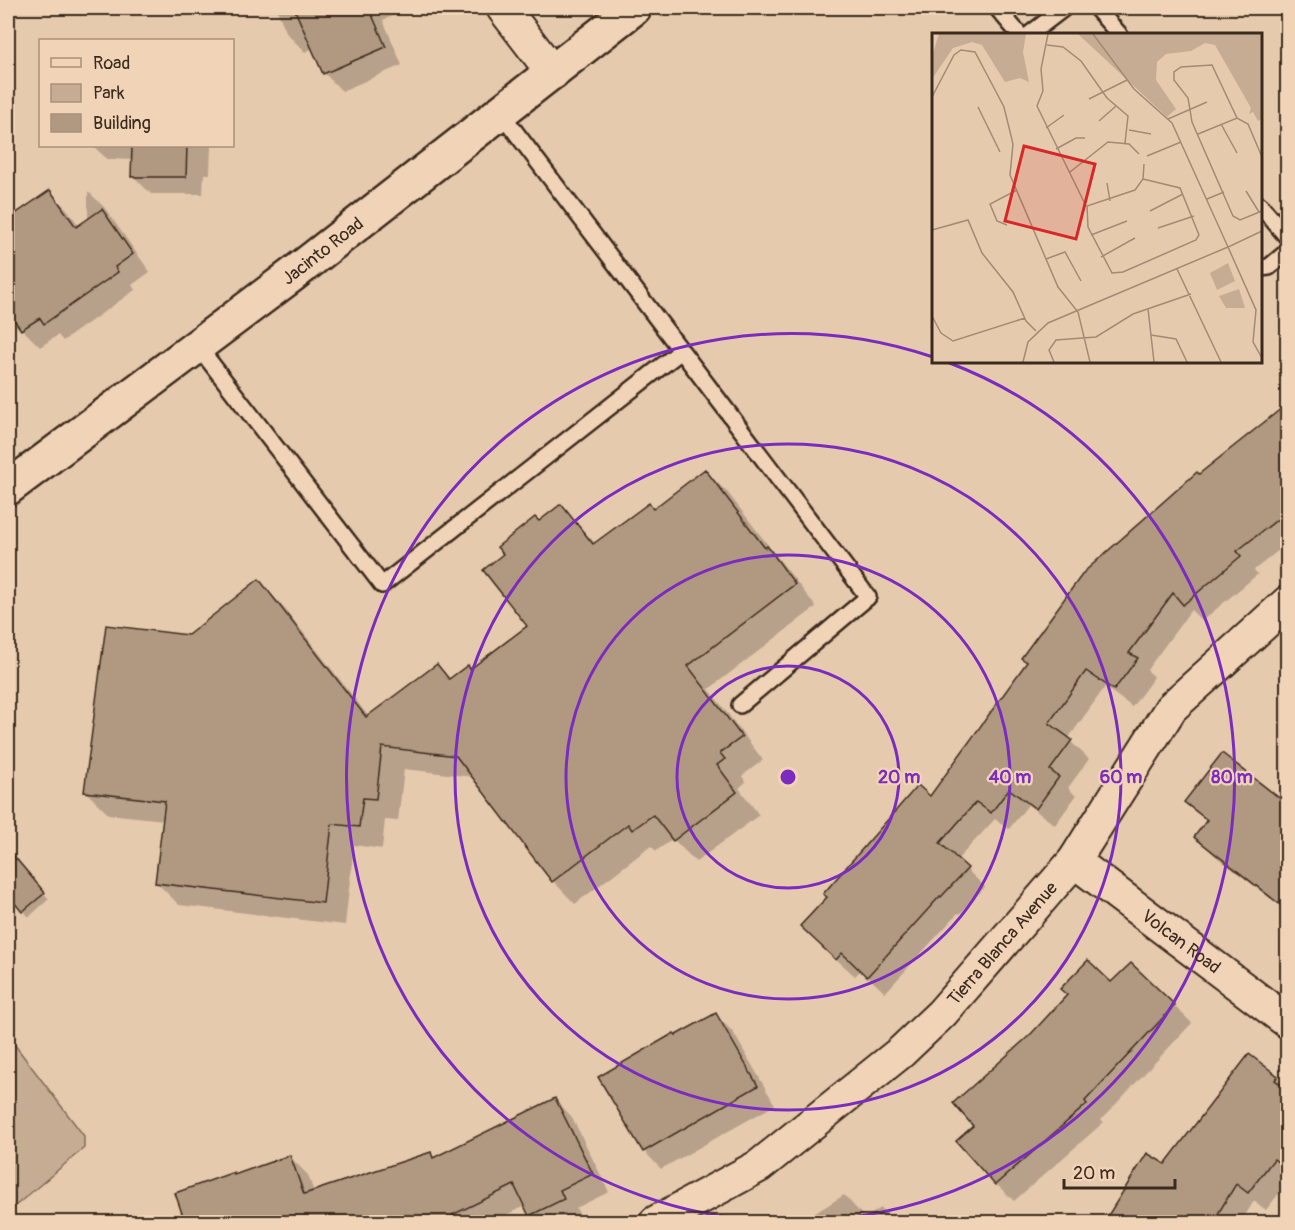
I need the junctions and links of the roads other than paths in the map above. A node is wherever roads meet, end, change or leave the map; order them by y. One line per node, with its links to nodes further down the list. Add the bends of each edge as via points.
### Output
1 (503, 8): 9 (street)
2 (634, 8): 9 (street, Jacinto Road)
3 (997, 8): 6 (lane)
4 (1064, 8): 7 (lane)
5 (1096, 8): 8 (lane)
6 (1018, 33)
7 (1031, 33)
8 (1118, 33)
9 (553, 73): 10 (street, Jacinto Road)
10 (501, 113): 15 (street, Jacinto Road); 16 (lane)
11 (1262, 207): 12 (lane)
12 (1287, 238)
13 (1287, 251): 14 (lane, via 1269,267)
14 (1262, 268)
15 (197, 345): 16 (lane, via 382,585); 17 (street, Jacinto Road)
16 (681, 351): 19 (lane, via 868,597)
17 (8, 488)
18 (1287, 602): 20 (street, Tierra Blanca Avenue, via 1171,708)
19 (740, 705)
20 (1074, 861): 21 (street, Volcan Road); 22 (street, Tierra Blanca Avenue, via 942,1013 901,1052 759,1166)
21 (1287, 1022)
22 (656, 1222)

